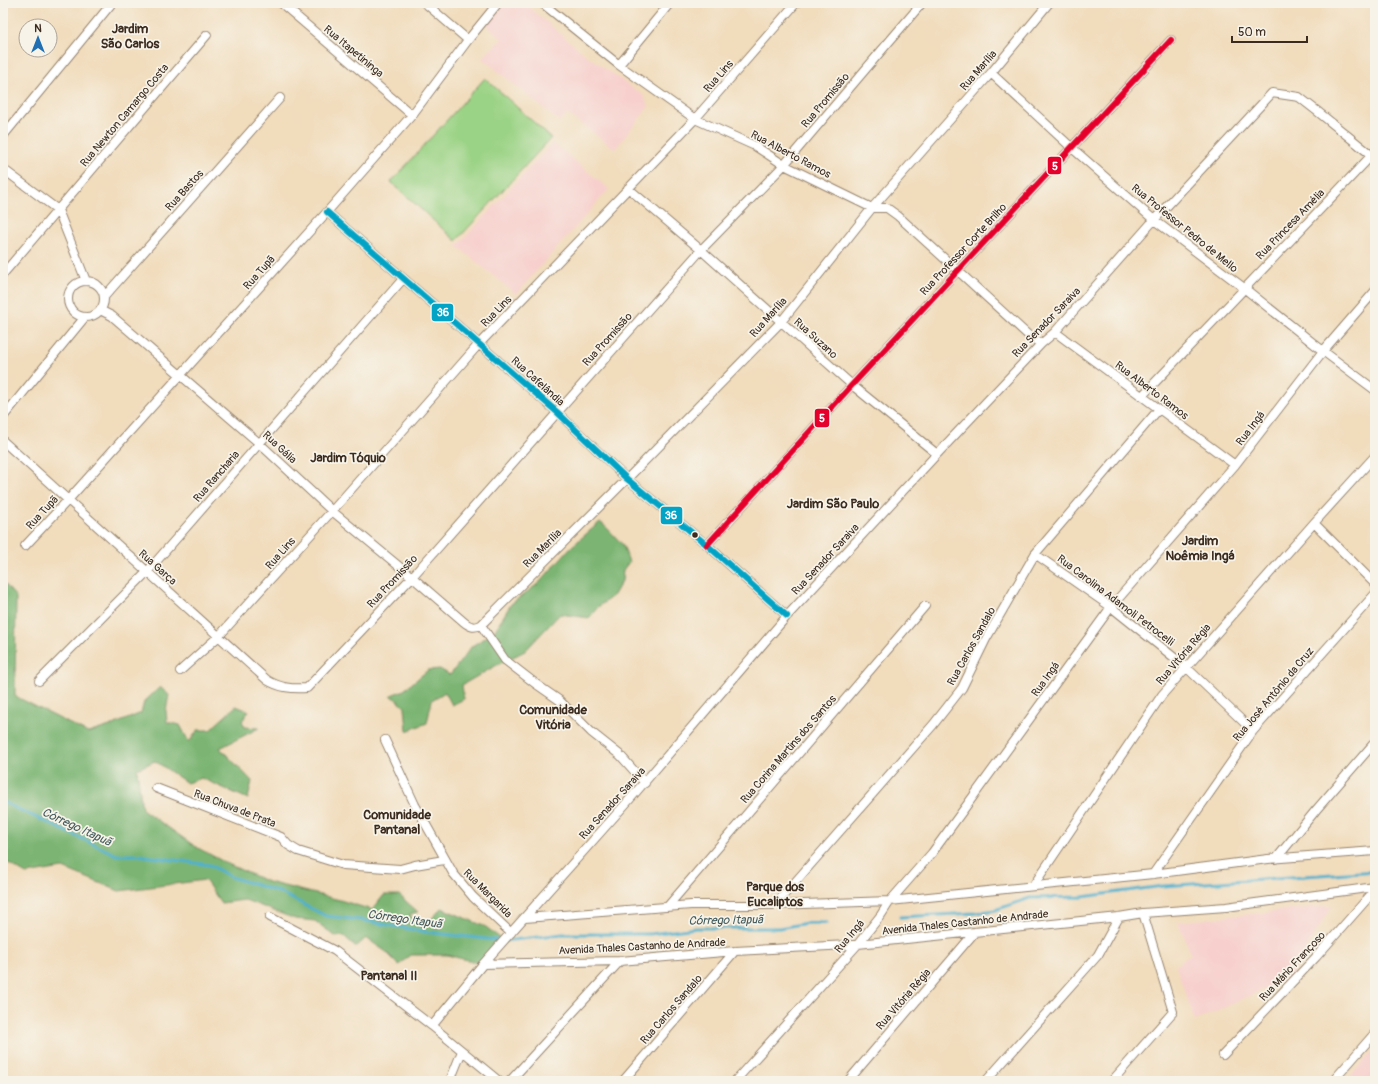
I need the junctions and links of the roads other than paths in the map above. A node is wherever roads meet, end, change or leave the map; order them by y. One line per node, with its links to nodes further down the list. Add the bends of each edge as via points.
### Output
1 (112, 3): 18 (street)
2 (281, 3): 16 (street, Rua Itapetininga)
3 (425, 3): 11 (street)
4 (498, 3): 11 (street, Rua Tupã)
5 (542, 3): 13 (street, Rua Alberto Ramos)
6 (670, 3): 13 (street)
7 (796, 3): 17 (street, Rua Lins)
8 (922, 3): 21 (street, Rua Promissão)
9 (1049, 3): 14 (street, Rua Marília)
10 (207, 35): 25 (street, Rua Newton Camargo Costa)
11 (468, 40): 16 (street, Rua Tupã)
12 (1170, 40): 19 (street, Rua Professor Corte Brilho)
13 (619, 65): 17 (street, Rua Alberto Ramos)
14 (991, 73): 19 (street, Rua Professor Pedro de Mello); 24 (street, Rua Marília)
15 (280, 98): 35 (street, Rua Bastos)
16 (412, 115): 26 (street, Rua Tupã)
17 (695, 119): 21 (street, Rua Alberto Ramos, via 754,146); 23 (street, Rua Lins)
18 (3, 136)
19 (1072, 148): 27 (street, Rua Professor Pedro de Mello); 29 (street, Rua Professor Corte Brilho)
20 (1373, 156): 27 (street, Rua Senador Saraiva, via 1299,98 1272,93); 33 (street, Rua Princesa Amélia)
21 (784, 165): 24 (street, Rua Alberto Ramos); 28 (street, Rua Promissão)
22 (3, 169): 25 (street)
23 (628, 188): 28 (street, Rua Suzano); 40 (street, Rua Lins)
24 (872, 208): 29 (street, Rua Alberto Ramos, via 887,208 893,212); 38 (street, Rua Marília)
25 (58, 210): 30 (street, Rua Newton Camargo Costa); 32 (street)
26 (327, 212): 31 (street, Rua Cafelândia); 43 (street, Rua Tupã)
27 (1154, 220): 33 (street, Rua Professor Pedro de Mello); 39 (street, Rua Senador Saraiva)
28 (701, 250): 38 (street, Rua Suzano); 48 (street, Rua Promissão)
29 (959, 271): 41 (street, Rua Alberto Ramos); 44 (street, Rua Professor Corte Brilho)
30 (3, 274)
31 (403, 279): 40 (street, Rua Cafelândia); 51 (street, Rua Rancharia)
32 (86, 281): 35 (street, via 100,287); 37 (street, via 72,287 68,298 71,309)
33 (1244, 288): 42 (street, Rua Professor Pedro de Mello); 46 (street, Rua Princesa Amélia)
34 (1375, 291): 42 (street, Rua Ingá)
35 (104, 297): 36 (street)
36 (100, 310): 37 (street, via 95,315); 43 (street, Rua Gália, via 112,316)
37 (85, 317): 49 (street)
38 (781, 322): 44 (street, Rua Suzano); 55 (street, Rua Marília)
39 (1055, 332): 41 (street, Rua Senador Saraiva); 46 (street, Rua Alberto Ramos)
40 (480, 344): 48 (street, Rua Cafelândia); 57 (street, Rua Lins)
41 (1041, 344): 52 (street, Rua Senador Saraiva)
42 (1323, 351): 45 (street, Rua Professor Pedro de Mello); 54 (street, Rua Ingá)
43 (181, 374): 51 (street, Rua Gália); 56 (street, Rua Tupã)
44 (852, 385): 52 (street, Rua Suzano); 59 (street, Rua Professor Corte Brilho)
45 (1375, 390)
46 (1142, 396): 47 (street, Rua Alberto Ramos)
47 (1159, 409): 54 (street, Rua Alberto Ramos); 61 (street, Rua Carlos Sandalo)
48 (556, 412): 55 (street, Rua Cafelândia); 63 (street, Rua Promissão)
49 (3, 417)
50 (3, 442): 56 (street, Rua Garça)
51 (259, 443): 57 (street, Rua Gália); 62 (street, Rua Rancharia)
52 (937, 454): 68 (street, Rua Senador Saraiva)
53 (1375, 456): 58 (street, Rua Vitória Régia)
54 (1235, 465): 67 (street, Rua Ingá)
55 (627, 478): 59 (street, Rua Cafelândia); 69 (street, Rua Marília)
56 (69, 499): 60 (street, Rua Tupã); 62 (street, Rua Garça)
57 (332, 511): 63 (street, Rua Gália); 70 (street, Rua Lins)
58 (1314, 523): 64 (street); 71 (street, Rua Vitória Régia)
59 (708, 545): 68 (street, Rua Cafelândia)
60 (25, 546)
61 (1035, 554): 67 (street, Rua Carolina Adamoli Petrocelli); 87 (street, Rua Carlos Sandalo, via 986,638 962,688)
62 (147, 572): 70 (street, Rua Garça); 73 (street, Rua Rancharia)
63 (412, 577): 69 (street, Rua Gália, via 470,627); 74 (street, Rua Promissão)
64 (1375, 584)
65 (1375, 594): 75 (street, Rua José Antônio da Cruz)
66 (925, 606): 88 (street, Rua Corina Martins dos Santos)
67 (1111, 608): 71 (street, Rua Carolina Adamoli Petrocelli); 86 (street, Rua Ingá, via 932,853)
68 (787, 616): 78 (street, Rua Senador Saraiva)
69 (481, 625): 78 (street, via 505,660 558,700 591,732 620,755)
70 (219, 636): 72 (street, Rua Lins); 74 (street, Rua Garça, via 267,680 287,688)
71 (1186, 667): 75 (street, Rua Carolina Adamoli Petrocelli); 84 (street, Rua Vitória Régia, via 1162,695)
72 (180, 671)
73 (39, 681)
74 (307, 688)
75 (1253, 731): 83 (street, Rua José Antônio da Cruz)
76 (385, 740): 82 (street, Rua Margarida)
77 (1375, 742): 81 (street)
78 (645, 783): 92 (street, Rua Senador Saraiva)
79 (156, 788): 82 (street, Rua Chuva de Prata, via 281,837 298,852 343,864 400,870)
80 (1375, 851): 81 (street)
81 (1276, 859): 83 (street)
82 (444, 860): 94 (street, Rua Margarida, via 473,897)
83 (1153, 874): 84 (street)
84 (1033, 886): 86 (street)
85 (1375, 889): 89 (street, Avenida Thales Castanho de Andrade, via 1226,907); 102 (street, Rua Mário Françoso, via 1316,957)
86 (890, 901): 87 (street); 95 (street, Rua Ingá)
87 (775, 905): 88 (street)
88 (668, 906): 92 (street)
89 (1143, 913): 91 (street, Avenida Thales Castanho de Andrade); 110 (street, via 1172,1012)
90 (270, 917): 99 (street, via 335,951)
91 (1119, 917): 93 (street, Avenida Thales Castanho de Andrade); 109 (street, via 1098,955)
92 (525, 918): 94 (street, Rua Senador Saraiva)
93 (976, 932): 95 (street, Avenida Thales Castanho de Andrade); 108 (street, Rua Vitória Régia)
94 (512, 933): 98 (street, Rua Senador Saraiva)
95 (858, 944): 96 (street, Avenida Thales Castanho de Andrade); 107 (street, Rua Ingá)
96 (735, 951): 97 (street, Avenida Thales Castanho de Andrade); 106 (street, Rua Carlos Sandalo)
97 (620, 961): 98 (street, Avenida Thales Castanho de Andrade); 105 (street)
98 (483, 964): 99 (street, Rua Senador Saraiva)
99 (432, 1026): 101 (street)
100 (1375, 1033): 111 (street)
101 (462, 1051): 103 (street); 104 (street)
102 (1223, 1055)
103 (450, 1081)
104 (499, 1081)
105 (510, 1081)
106 (623, 1081)
107 (735, 1081)
108 (848, 1081)
109 (986, 1081)
110 (1112, 1081)
111 (1333, 1081)

